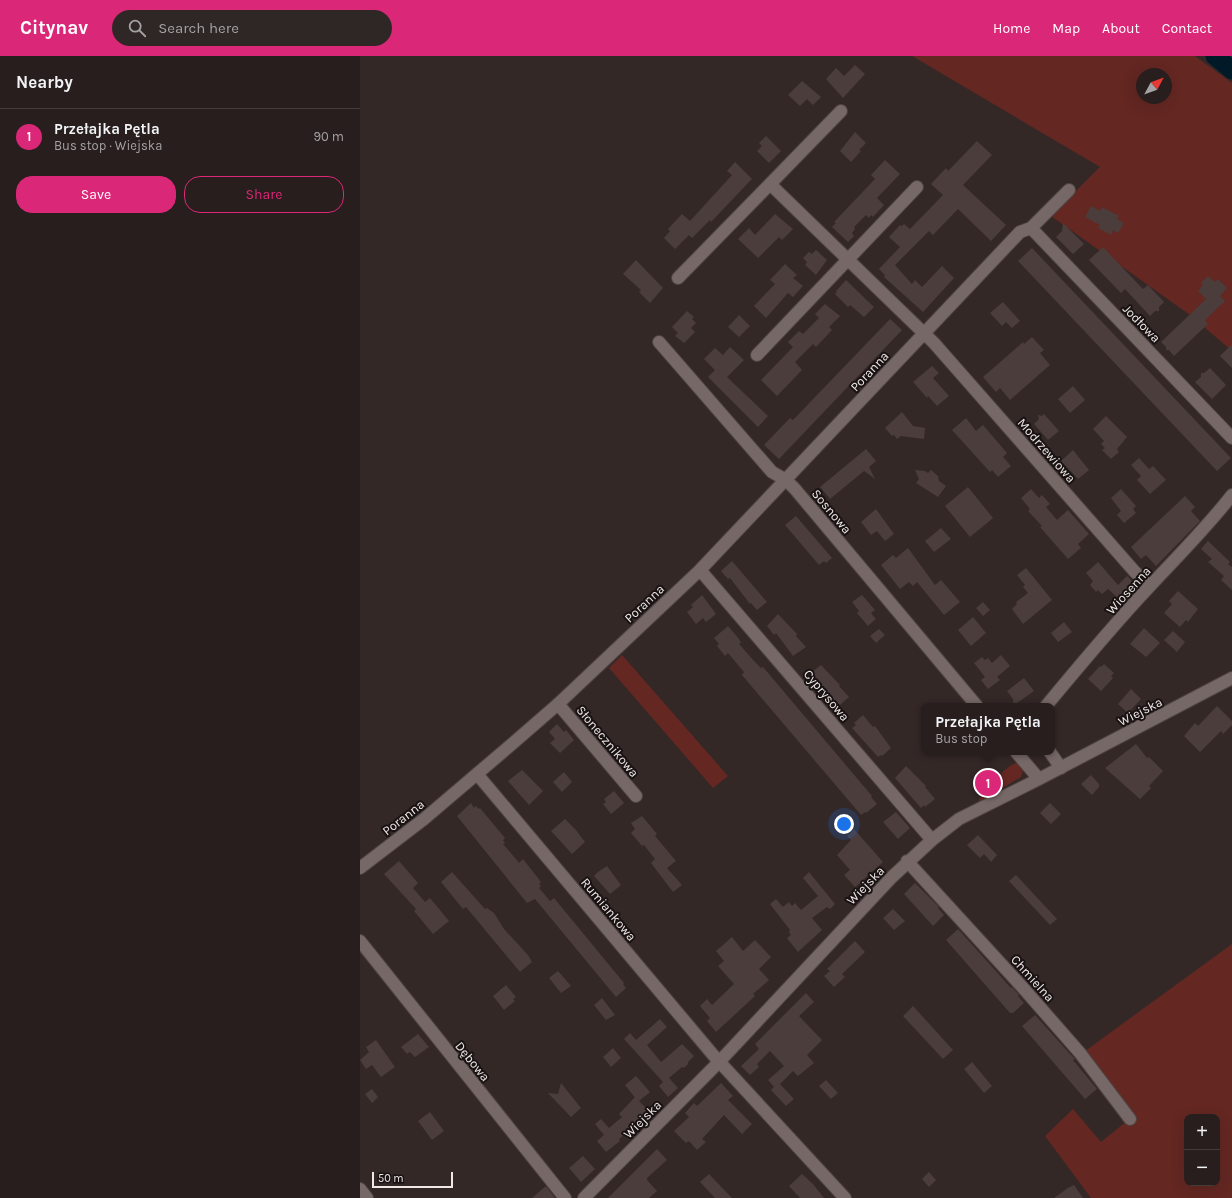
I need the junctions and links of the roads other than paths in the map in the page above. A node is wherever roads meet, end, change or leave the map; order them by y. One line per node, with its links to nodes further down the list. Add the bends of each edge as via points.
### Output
1 (841, 111): 2 (street)
2 (770, 184): 6 (street); 7 (street)
3 (918, 187): 6 (street)
4 (1069, 190): 5 (street, Poranna)
5 (1031, 228): 8 (street, Poranna, via 1020,232); 11 (street, Jodłowa)
6 (850, 260): 8 (street); 10 (street)
7 (678, 278)
8 (924, 333): 12 (street, Poranna); 15 (street, Modrzewiowa)
9 (659, 342): 12 (street, Sosnowa, via 772,472)
10 (757, 355)
11 (1232, 438)
12 (786, 480): 14 (street, Poranna); 17 (street, Sosnowa)
13 (1232, 494): 15 (street, Wiosenna)
14 (700, 570): 19 (street, Poranna); 26 (street, Cyprysowa)
15 (1150, 586): 18 (street, Wiosenna)
16 (1232, 678): 22 (street, Wiejska)
17 (974, 703)
18 (1049, 703)
19 (558, 704): 23 (street, Poranna); 25 (street, Słonecznikowa)
20 (1019, 755): 24 (street)
21 (1052, 755): 22 (street)
22 (1061, 768): 24 (street, Wiejska)
23 (477, 774): 28 (street, Poranna); 30 (street, Rumiankowa)
24 (1039, 779): 26 (street, Wiejska, via 959,818)
25 (636, 796)
26 (932, 840): 27 (street, Wiejska)
27 (907, 861): 30 (street, Wiejska); 31 (street, Chmielna, via 1070,1042)
28 (360, 868)
29 (360, 941): 34 (street, Dębowa)
30 (719, 1062): 35 (street, Wiejska); 36 (street, Rumiankowa)
31 (1130, 1118)
32 (360, 1189): 33 (street)
33 (367, 1198)
34 (565, 1198)
35 (584, 1198)
36 (845, 1198)

